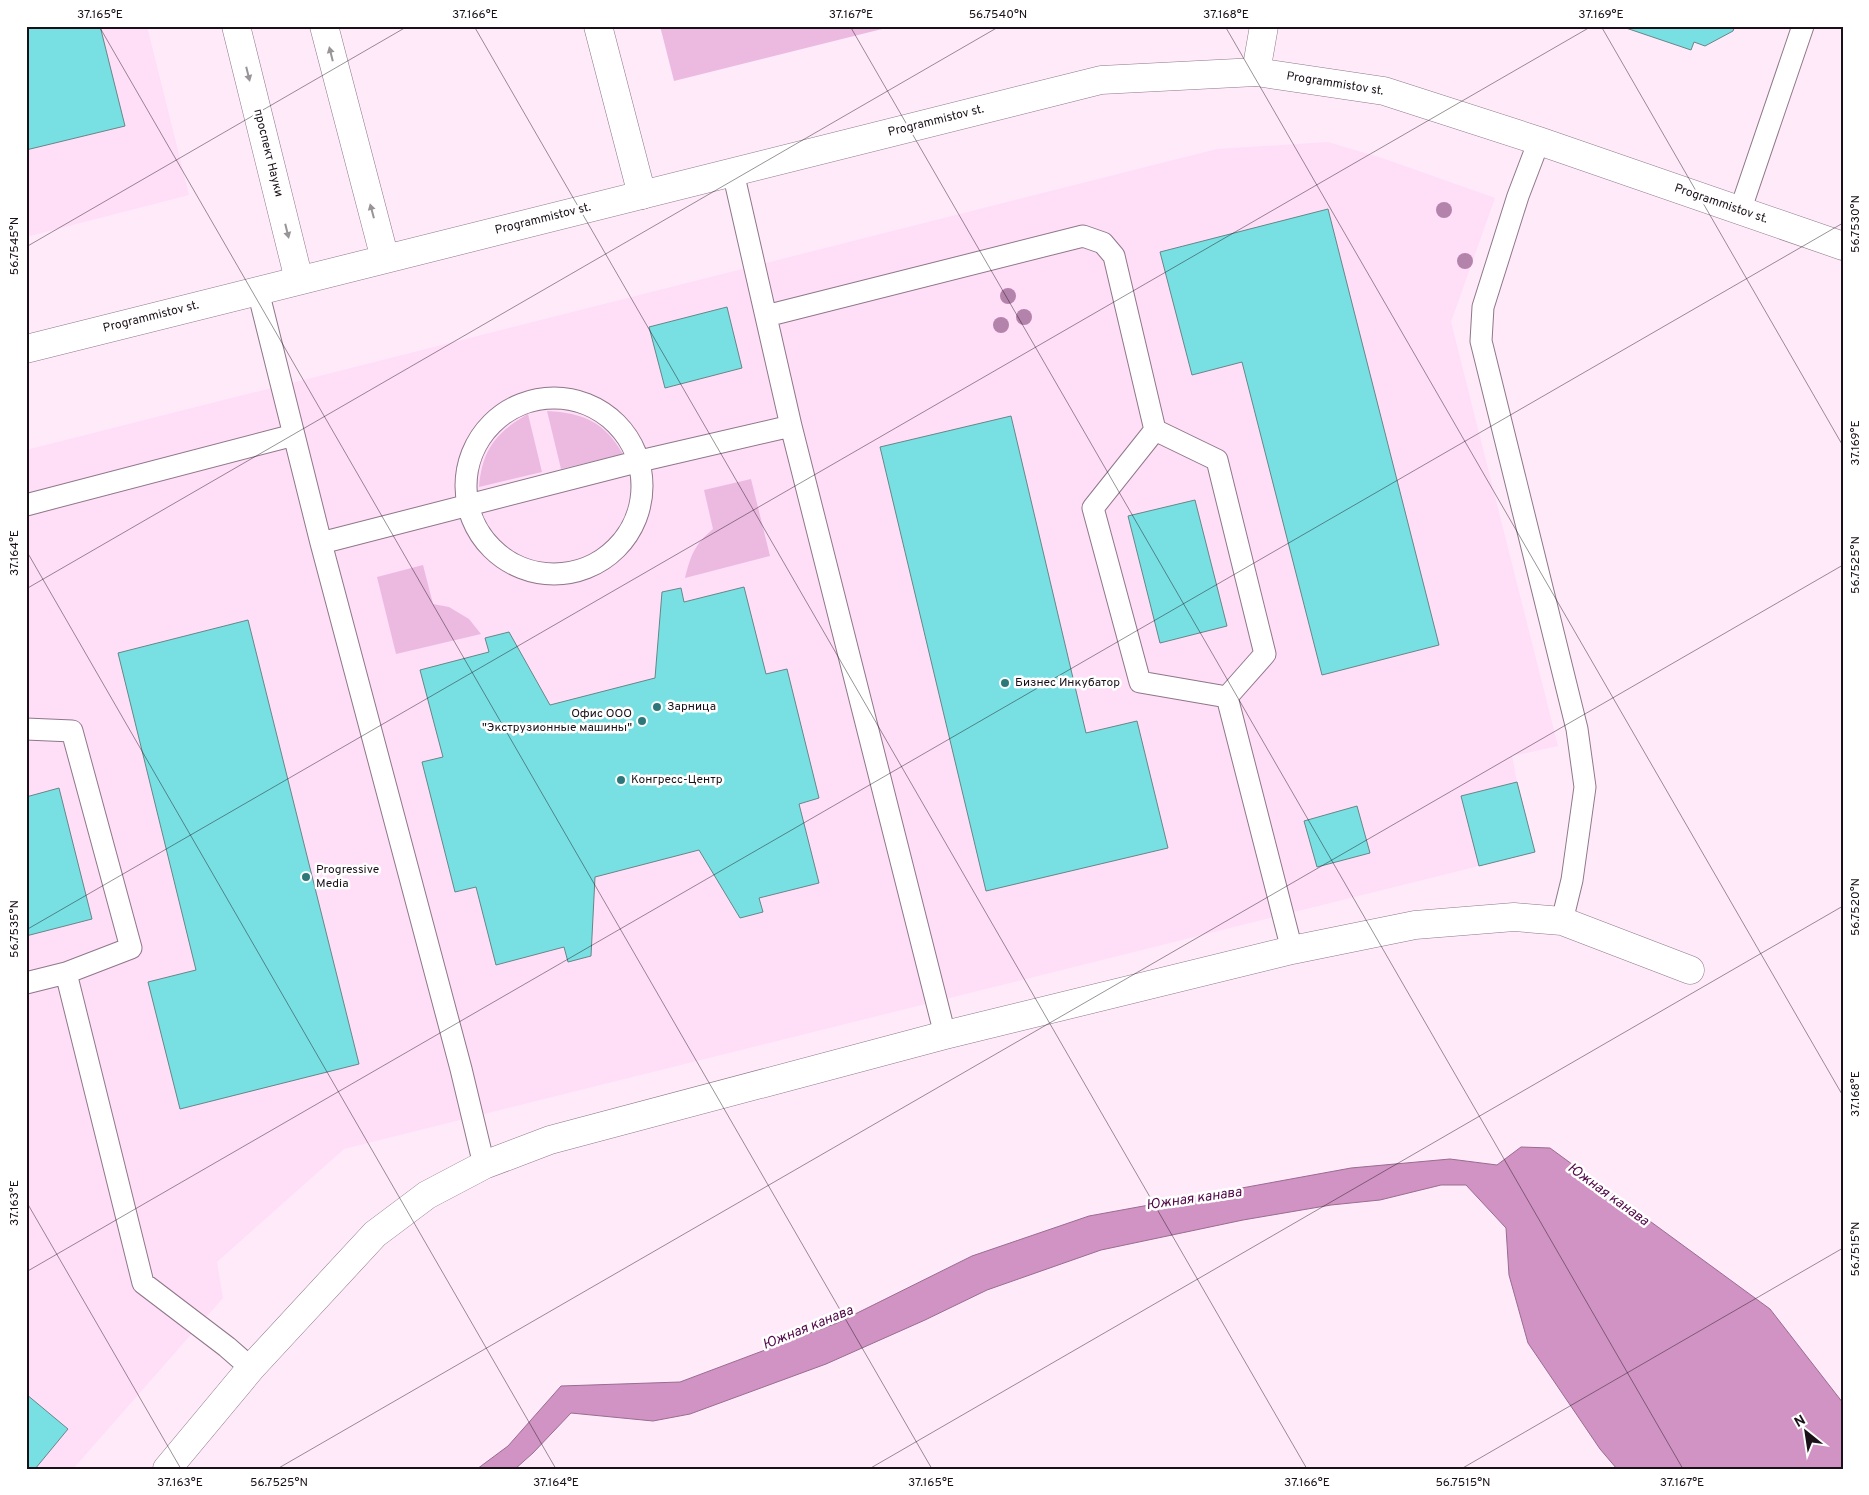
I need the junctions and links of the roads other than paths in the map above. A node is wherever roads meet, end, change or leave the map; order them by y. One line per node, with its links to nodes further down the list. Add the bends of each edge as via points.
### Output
1 (236, 26): 13 (street, проспект Науки, one-way to 13)
2 (324, 26): 12 (street, one-way to 2)
3 (598, 26): 9 (street)
4 (1264, 26): 6 (street)
5 (1803, 26): 10 (lane)
6 (1256, 72): 7 (street, Programmistov st., via 1384,91); 8 (street, Programmistov st., via 1101,80)
7 (1539, 141): 10 (street, Programmistov st.); 26 (lane, via 1483,307 1481,341 1577,729 1585,787 1572,880)
8 (734, 172): 9 (street, Programmistov st.); 15 (lane)
9 (642, 195): 12 (street, Programmistov st.)
10 (1740, 211): 11 (street, Programmistov st.)
11 (1843, 246)
12 (385, 258): 13 (street, Programmistov st.)
13 (299, 280): 14 (street, Programmistov st.)
14 (258, 290): 16 (street, Programmistov st.); 19 (lane)
15 (766, 316): 17 (lane); 18 (lane, via 1083,236 1103,244 1114,256)
16 (26, 349)
17 (791, 426): 20 (lane); 31 (lane)
18 (1155, 430): 24 (lane, via 1217,460 1265,654); 24 (lane, via 1093,508 1140,682)
19 (294, 434): 21 (lane); 23 (lane)
20 (640, 461): 22 (lane); 22 (lane, via 624,431 598,409 566,398 532,400 501,414 478,440 466,472); 22 (lane, via 643,497 632,531 608,557 576,573 540,575 507,562 481,538)
21 (26, 505)
22 (467, 506): 23 (lane)
23 (321, 543): 32 (lane)
24 (1227, 697): 27 (lane)
25 (26, 729): 29 (lane, via 72,731 131,948)
26 (1562, 922): 27 (street, via 1514,916 1415,925); 28 (street)
27 (1292, 950): 31 (street)
28 (1690, 970)
29 (66, 973): 30 (lane); 33 (lane, via 143,1283)
30 (26, 983)
31 (945, 1035): 32 (street, via 550,1140)
32 (484, 1165): 33 (street, via 428,1195 375,1234)
33 (251, 1368): 34 (street)
34 (167, 1469)

